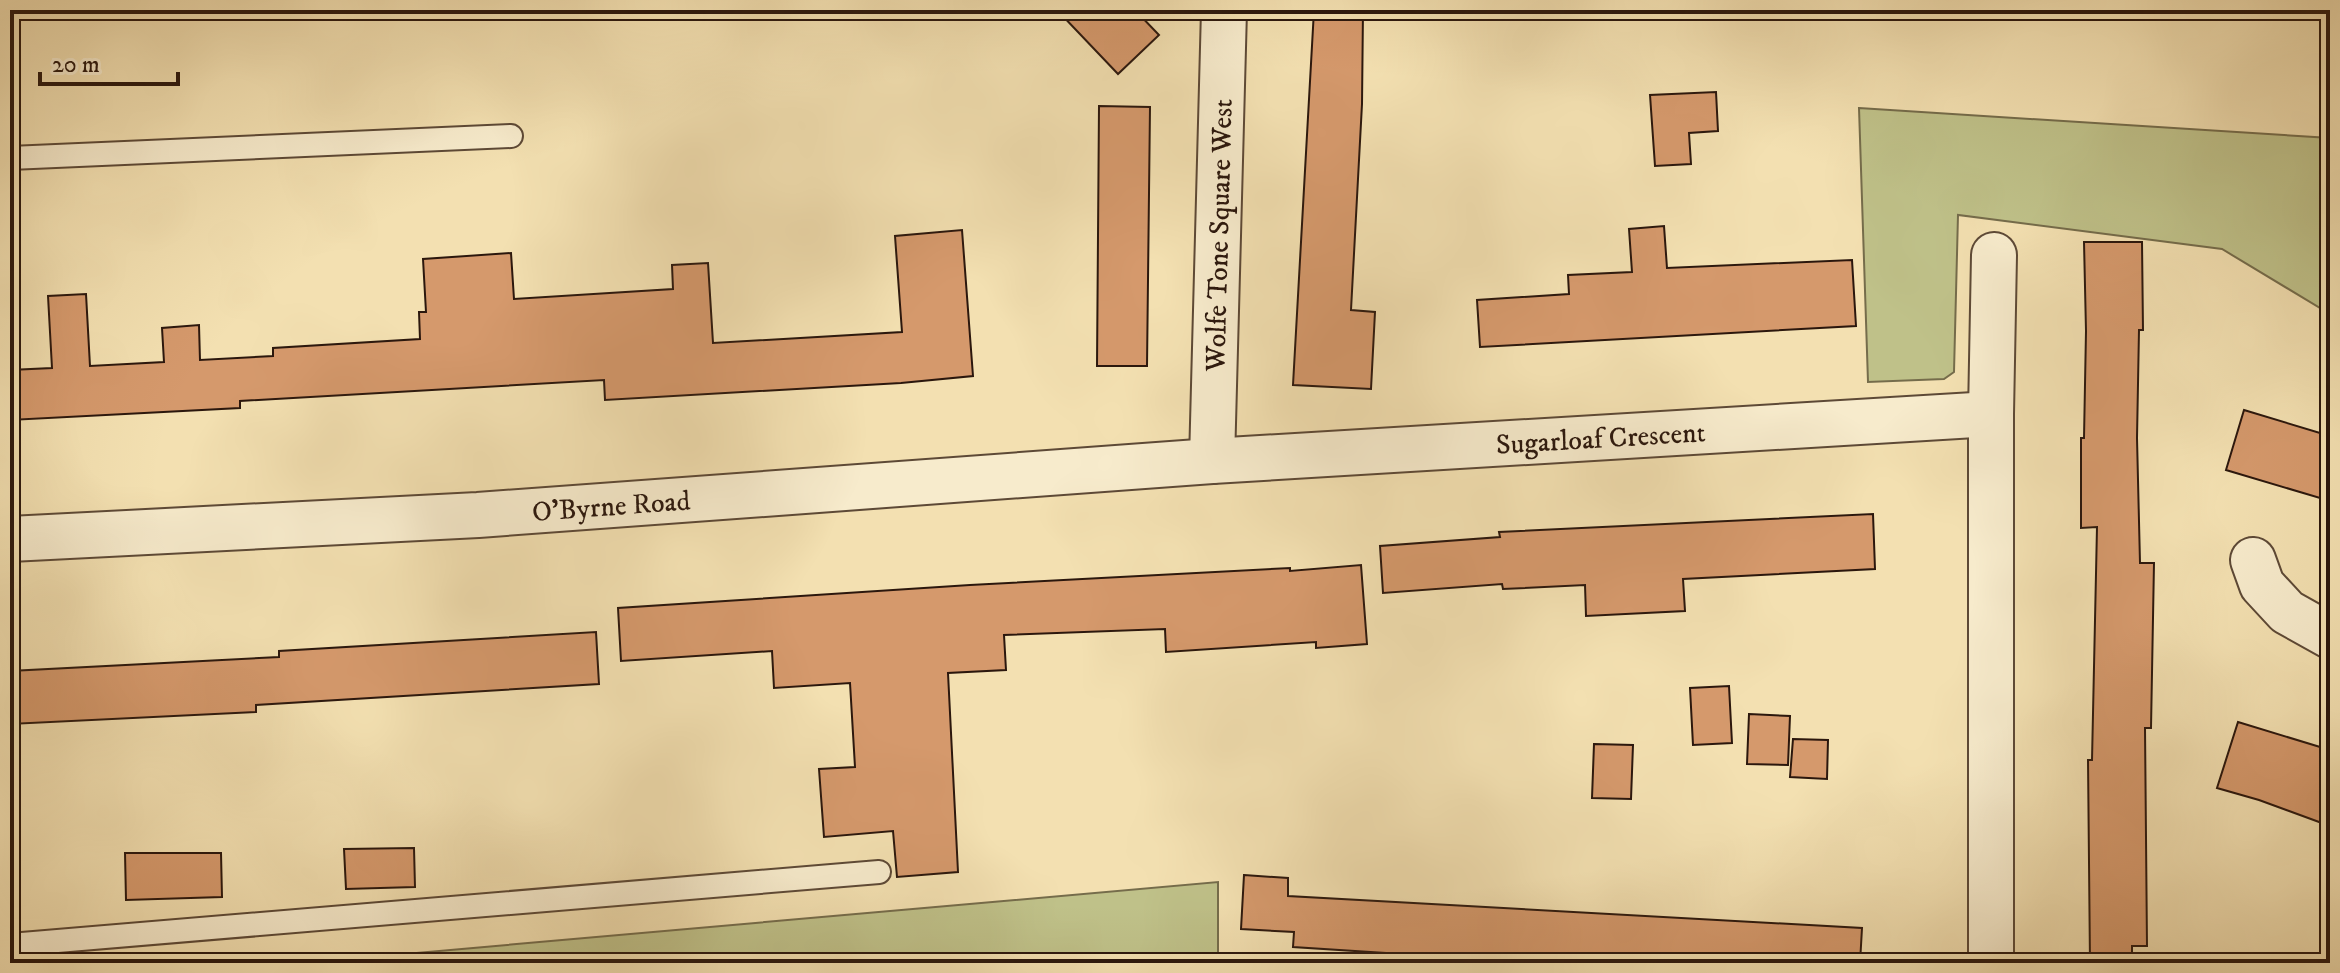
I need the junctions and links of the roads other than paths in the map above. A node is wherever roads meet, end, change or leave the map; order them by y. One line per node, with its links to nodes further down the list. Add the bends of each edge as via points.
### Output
1 (1224, 10): 6 (street, Wolfe Tone Square West)
2 (511, 136): 3 (lane)
3 (10, 158)
4 (1994, 255): 5 (street)
5 (1991, 414): 6 (street, Sugarloaf Crescent); 12 (street)
6 (1212, 461): 7 (street, O'Byrne Road, via 493,514)
7 (10, 539)
8 (2253, 560): 9 (street, via 2262,585 2287,612)
9 (2330, 636)
10 (879, 872): 11 (lane)
11 (10, 945)
12 (1991, 963)

